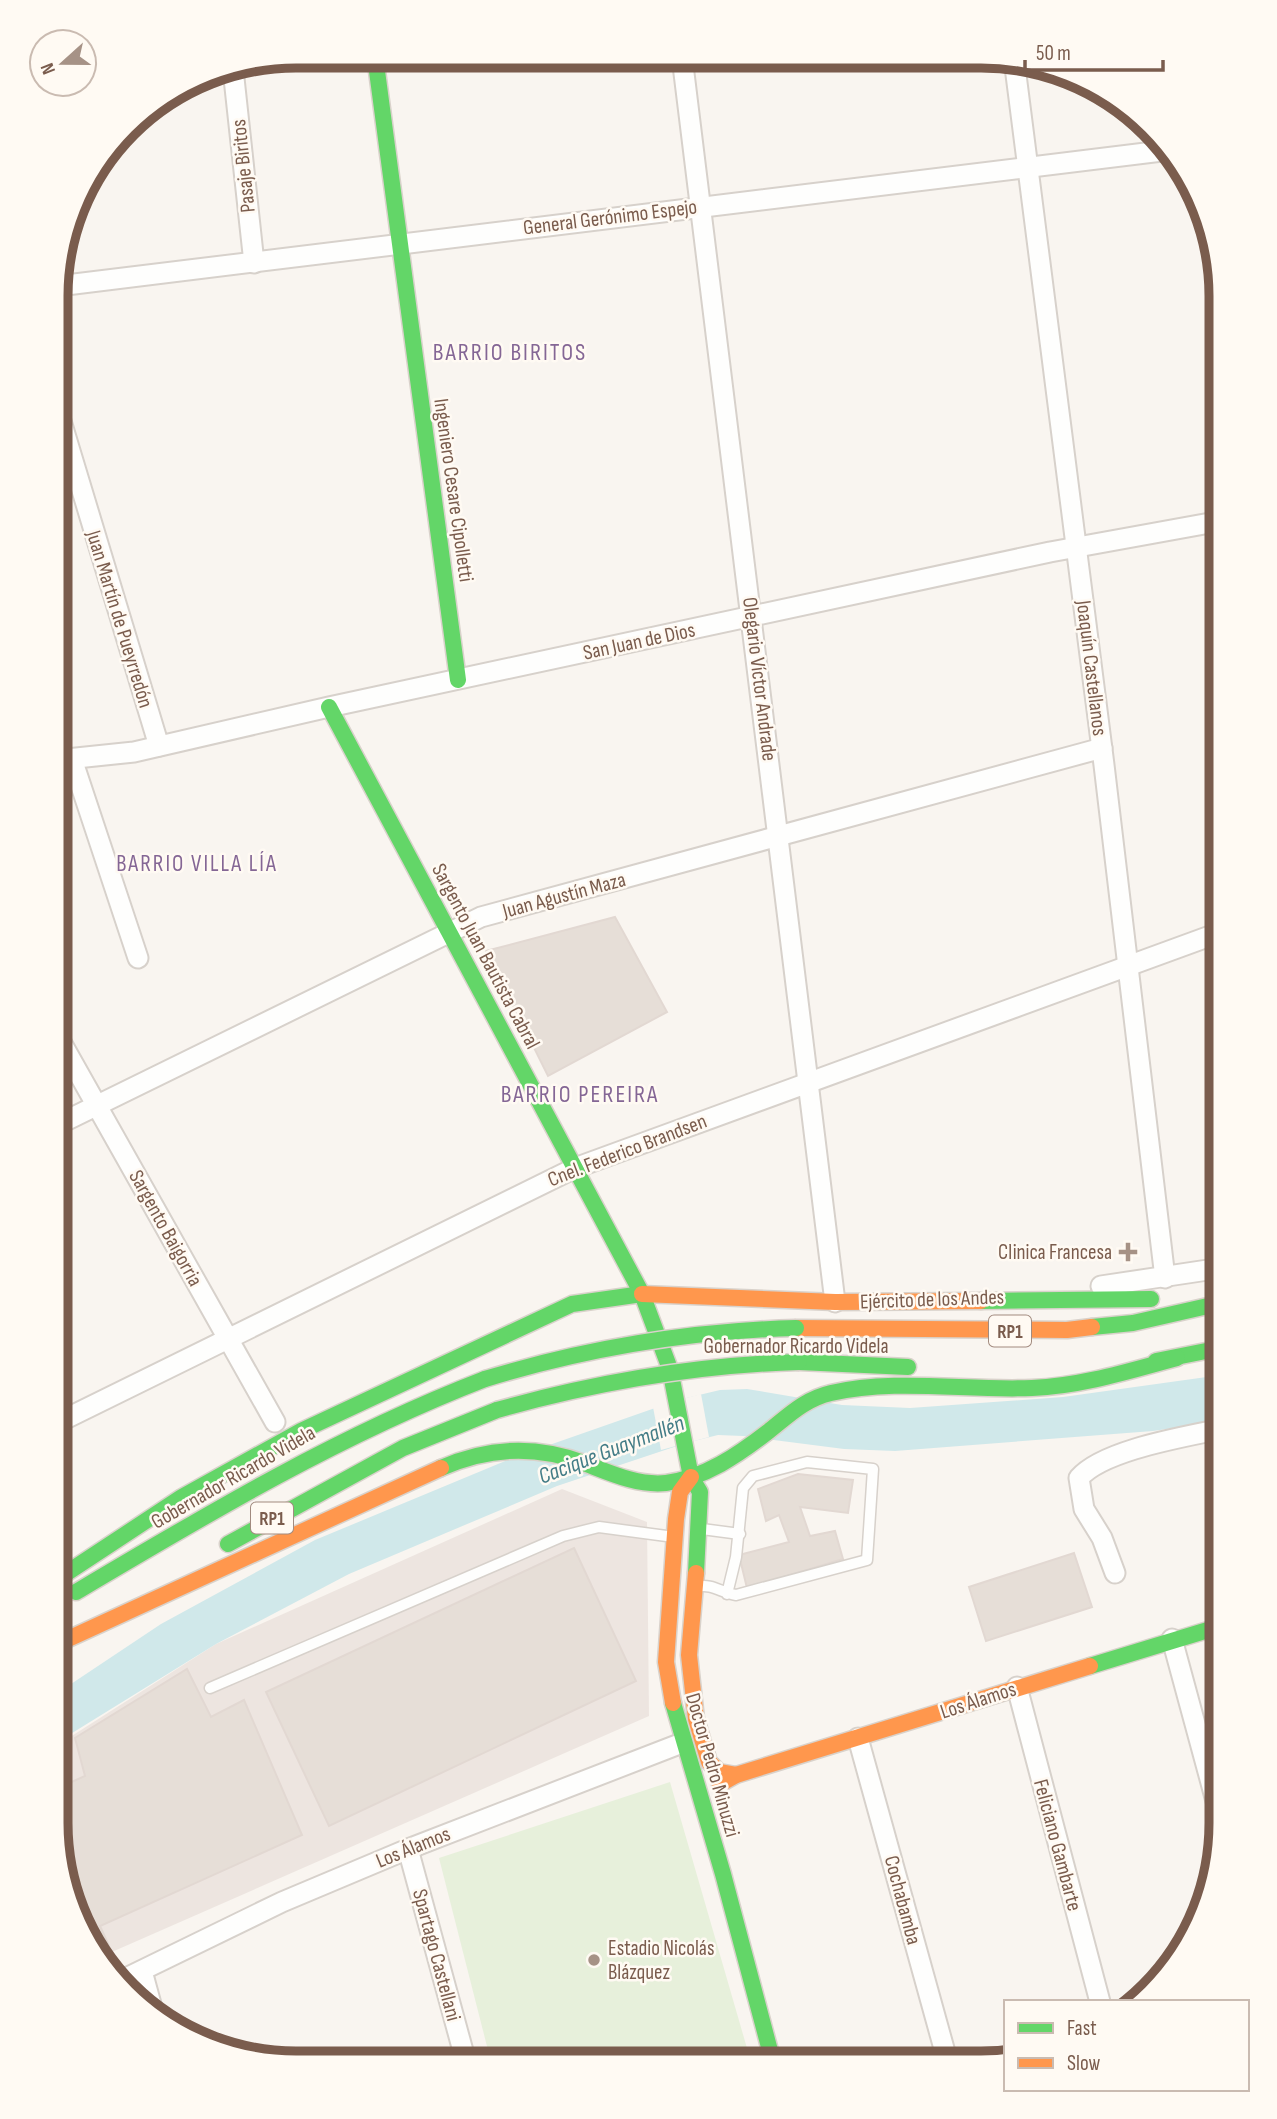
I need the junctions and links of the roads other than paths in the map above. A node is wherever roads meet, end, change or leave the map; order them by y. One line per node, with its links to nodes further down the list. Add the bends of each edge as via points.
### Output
1 (377, 68): 8 (main road, Ingeniero Cesare Cipolletti)
2 (683, 68): 7 (street, Olegario Víctor Andrade)
3 (1016, 71): 6 (street, Joaquín Castellanos)
4 (234, 77): 9 (street, Pasaje Biritos)
5 (1157, 152): 6 (street, General Gerónimo Espejo)
6 (1028, 167): 7 (street, General Gerónimo Espejo); 13 (street, Joaquín Castellanos)
7 (701, 206): 8 (street, General Gerónimo Espejo); 14 (street, Olegario Víctor Andrade)
8 (400, 244): 9 (street, General Gerónimo Espejo); 15 (main road, Ingeniero Cesare Cipolletti)
9 (254, 263): 10 (street, General Gerónimo Espejo)
10 (69, 285)
11 (68, 444): 17 (street, Juan Martín de Pueyrredón)
12 (1209, 523): 13 (street, San Juan de Dios)
13 (1077, 548): 14 (street, San Juan de Dios); 18 (street, Joaquín Castellanos)
14 (752, 616): 15 (street, San Juan de Dios); 21 (street, Olegario Víctor Andrade)
15 (458, 680): 16 (street, San Juan de Dios)
16 (328, 707): 17 (street, San Juan de Dios); 22 (main road, Sargento Juan Bautista Cabral)
17 (159, 746): 19 (street, San Juan de Dios)
18 (1102, 748): 21 (street, Juan Agustín Maza); 25 (street, Joaquín Castellanos)
19 (68, 760)
20 (68, 768): 24 (street)
21 (780, 835): 22 (street, Juan Agustín Maza, via 481,917); 27 (street, Olegario Víctor Andrade)
22 (449, 931): 28 (street, Juan Agustín Maza); 30 (main road, Sargento Juan Bautista Cabral)
23 (1209, 936): 25 (street, Cnel. Federico Brandsen)
24 (138, 958)
25 (1129, 965): 27 (street, Cnel. Federico Brandsen); 32 (street, Joaquín Castellanos)
26 (68, 1054): 28 (street, Sargento Baigorria)
27 (809, 1083): 30 (street, Cnel. Federico Brandsen); 36 (street, Olegario Víctor Andrade)
28 (97, 1105): 29 (street, Juan Agustín Maza); 38 (street, Sargento Baigorria)
29 (68, 1120)
30 (575, 1168): 33 (main road, Sargento Juan Bautista Cabral); 38 (street, Cnel. Federico Brandsen)
31 (1208, 1270): 32 (street, Ejército de los Andes)
32 (1164, 1278): 35 (street, Ejército de los Andes)
33 (642, 1294): 36 (main road, Ejército de los Andes); 44 (main road, Sargento Juan Bautista Cabral, via 664,1350); 51 (main road, Ejército de los Andes, via 572,1304 301,1431 182,1497)
34 (1208, 1294): 35 (main road, via 1101,1302)
35 (981, 1301): 36 (main road, Ejército de los Andes)
36 (835, 1302)
37 (1208, 1306): 55 (main road, Gobernador Ricardo Videla / RP1, bridge, via 1133,1323 1067,1330 718,1330 572,1352 485,1379 367,1426)
38 (228, 1338): 43 (street, Cnel. Federico Brandsen); 45 (street, Sargento Baigorria)
39 (1208, 1351): 40 (main road, RP1)
40 (1177, 1358): 42 (main road, RP1); 47 (main road, via 1089,1382 1033,1388 851,1390 809,1399 723,1464)
41 (925, 1367): 57 (main road, Gobernador Ricardo Videla / RP1, bridge, via 799,1362 710,1365 555,1393 497,1410 403,1448 281,1512)
42 (1050, 1370)
43 (68, 1418)
44 (682, 1420): 47 (main road, Doctor Pedro Minuzzi)
45 (275, 1422)
46 (1208, 1432): 52 (street, via 1124,1454 1089,1467 1079,1478 1084,1509 1102,1538)
47 (691, 1477): 49 (main road, Doctor Pedro Minuzzi, via 699,1492); 50 (main road, Doctor Pedro Minuzzi, via 680,1492); 58 (main road, via 653,1483 537,1449 499,1452 446,1466)
48 (740, 1534): 49 (lane); 54 (lane); 54 (lane, via 743,1488 753,1476 807,1462 873,1469 867,1560 775,1587)
49 (699, 1535): 50 (lane); 53 (main road, Doctor Pedro Minuzzi)
50 (675, 1537): 61 (lane, via 599,1527 563,1536); 64 (main road, Doctor Pedro Minuzzi, via 666,1662)
51 (68, 1572)
52 (1115, 1573)
53 (692, 1588): 54 (lane, via 709,1584); 62 (main road, Doctor Pedro Minuzzi, via 689,1655)
54 (727, 1594)
55 (68, 1596)
56 (1208, 1629): 59 (main road, Los Álamos)
57 (68, 1638)
58 (68, 1639)
59 (1172, 1639): 60 (main road, Los Álamos); 65 (street)
60 (1017, 1687): 63 (main road, Los Álamos); 72 (street, Feliciano Gambarte)
61 (210, 1688)
62 (696, 1719): 64 (main road, via 693,1734); 66 (main road, Doctor Pedro Minuzzi, via 709,1762 719,1772)
63 (858, 1738): 66 (main road, Los Álamos); 75 (street, Cochabamba)
64 (682, 1744): 67 (main road, Doctor Pedro Minuzzi); 68 (street, Los Álamos)
65 (1208, 1772)
66 (736, 1775): 67 (main road, Los Álamos, via 713,1790)
67 (705, 1810): 74 (main road, Doctor Pedro Minuzzi)
68 (408, 1849): 69 (street, Los Álamos, via 282,1902); 73 (street, Spartago Castellani)
69 (142, 1971): 70 (street, Los Álamos); 71 (street)
70 (129, 1977)
71 (149, 1997)
72 (1099, 2000)
73 (463, 2051)
74 (770, 2051)
75 (945, 2051)

